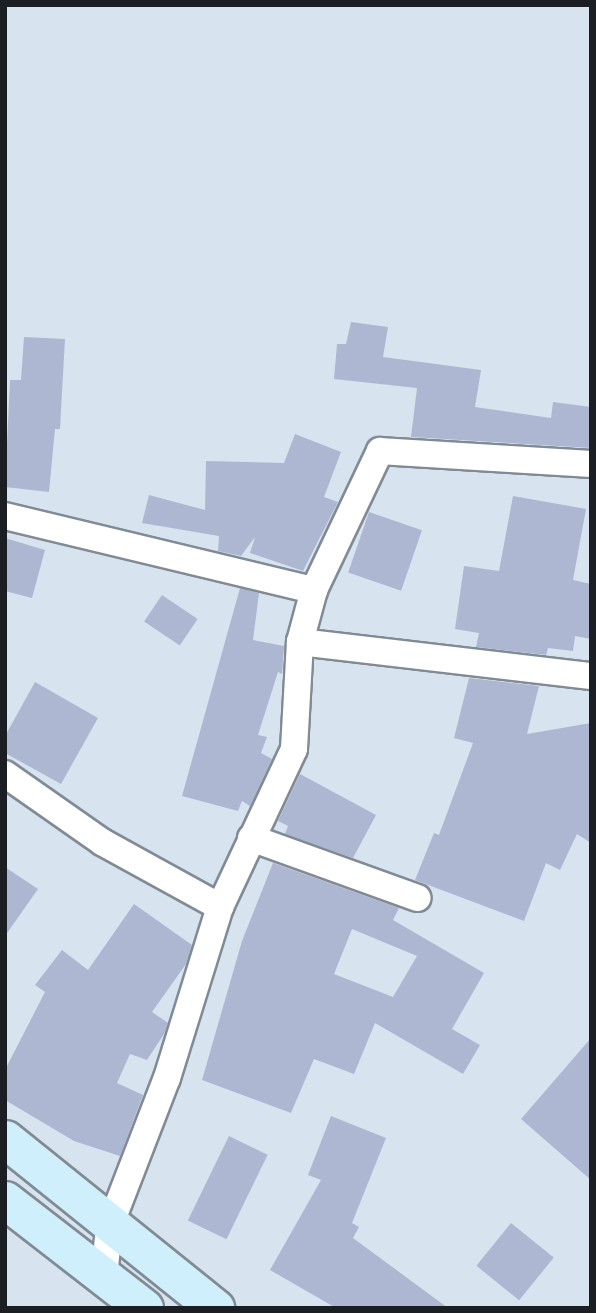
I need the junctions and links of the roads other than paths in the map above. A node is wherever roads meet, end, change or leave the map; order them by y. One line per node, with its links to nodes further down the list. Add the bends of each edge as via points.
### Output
1 (591, 464): 3 (street, via 380,451)
2 (5, 516): 3 (street)
3 (314, 590): 4 (street)
4 (300, 642): 5 (street); 7 (street, via 294,749)
5 (591, 676)
6 (5, 774): 9 (street, via 102,842)
7 (251, 838): 8 (street); 9 (street)
8 (418, 898)
9 (220, 908): 12 (street, via 167,1078)
10 (5, 1139): 12 (main road)
11 (5, 1200): 13 (main road)
12 (109, 1228): 13 (street); 15 (main road)
13 (104, 1277): 14 (main road)
14 (144, 1308)
15 (215, 1308)

